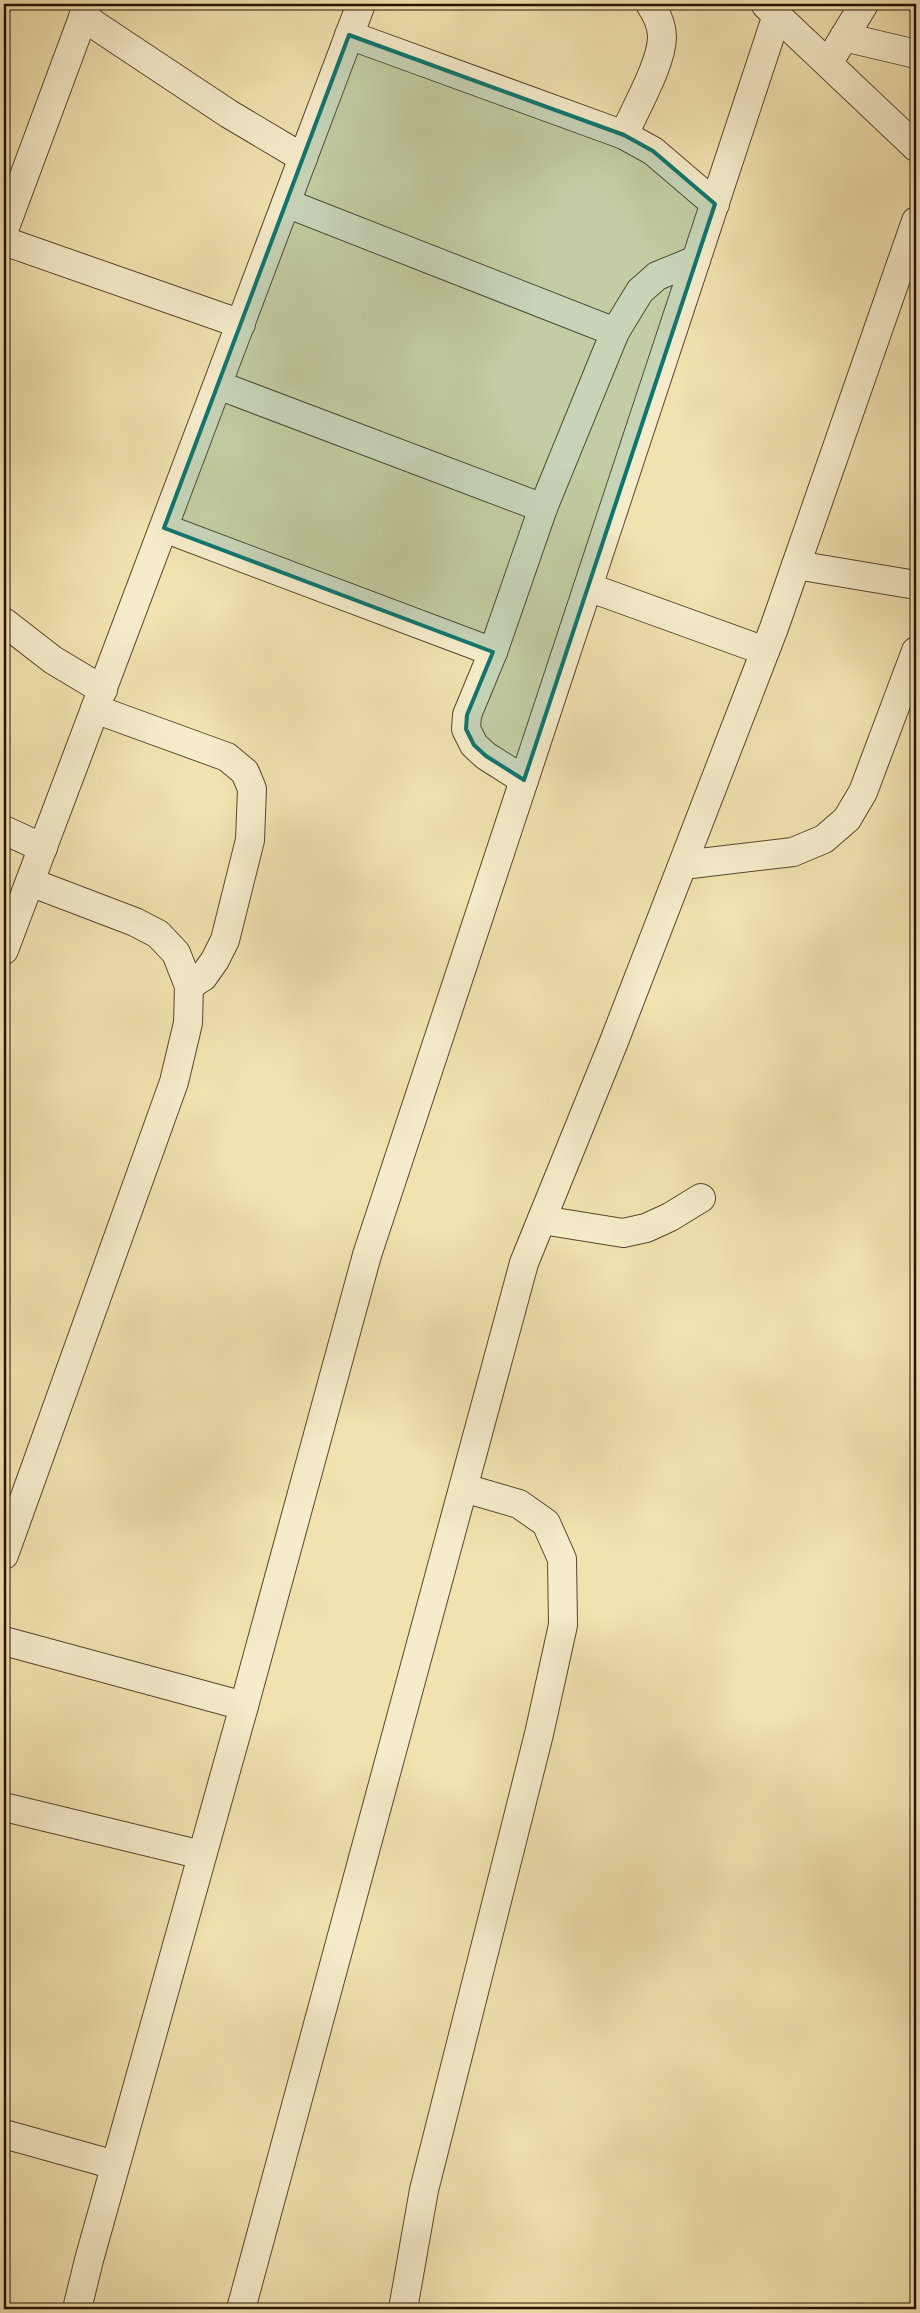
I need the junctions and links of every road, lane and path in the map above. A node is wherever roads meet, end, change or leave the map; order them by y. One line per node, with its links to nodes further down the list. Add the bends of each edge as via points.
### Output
1 (361, 4): 6 (street)
2 (650, 4): 10 (street, via 657,14 662,36 658,58)
3 (864, 4): 7 (street)
4 (771, 9): 9 (street); 14 (street)
5 (86, 10): 12 (street, via 229,114); 16 (street)
6 (349, 35): 10 (street); 12 (street)
7 (844, 37): 8 (street); 9 (street)
8 (916, 54)
9 (829, 64): 11 (street)
10 (624, 134): 14 (street, via 653,151)
11 (916, 146)
12 (303, 158): 13 (street)
13 (286, 203): 19 (street); 20 (street)
14 (715, 204): 18 (street)
15 (916, 221): 24 (street)
16 (4, 230)
17 (4, 241): 19 (street)
18 (696, 260): 20 (street, via 657,276 640,292); 26 (street)
19 (241, 324): 21 (street)
20 (616, 332): 22 (street)
21 (218, 386): 22 (street); 23 (street)
22 (543, 508): 29 (street)
23 (164, 528): 29 (street); 31 (street)
24 (796, 565): 25 (street); 28 (street)
25 (916, 585)
26 (588, 587): 28 (street); 32 (street)
27 (4, 622): 31 (street)
28 (765, 651): 35 (street)
29 (493, 652): 32 (street, via 467,715 466,729 474,746)
30 (916, 652): 35 (street, via 863,792 847,819 824,839 794,852)
31 (99, 700): 34 (street); 38 (street, via 227,757 245,772 252,789 250,840 225,940 203,977)
32 (524, 780): 44 (street, via 366,1255)
33 (4, 830): 34 (street)
34 (43, 848): 36 (street)
35 (682, 865): 40 (street)
36 (30, 882): 37 (street); 38 (street, via 158,934 176,953)
37 (4, 950)
38 (189, 986): 42 (street, via 188,1023 174,1082)
39 (701, 1198): 40 (street, via 646,1228 623,1233)
40 (542, 1220): 41 (street, via 524,1263)
41 (464, 1488): 50 (street); 51 (street, via 519,1504 546,1523 562,1559 563,1625 539,1734 424,2190)
42 (4, 1555)
43 (4, 1641): 44 (street)
44 (244, 1706): 46 (street)
45 (4, 1807): 46 (street)
46 (202, 1855): 48 (street)
47 (4, 2134): 48 (street)
48 (115, 2165): 49 (street)
49 (78, 2309)
50 (241, 2309)
51 (403, 2309)

